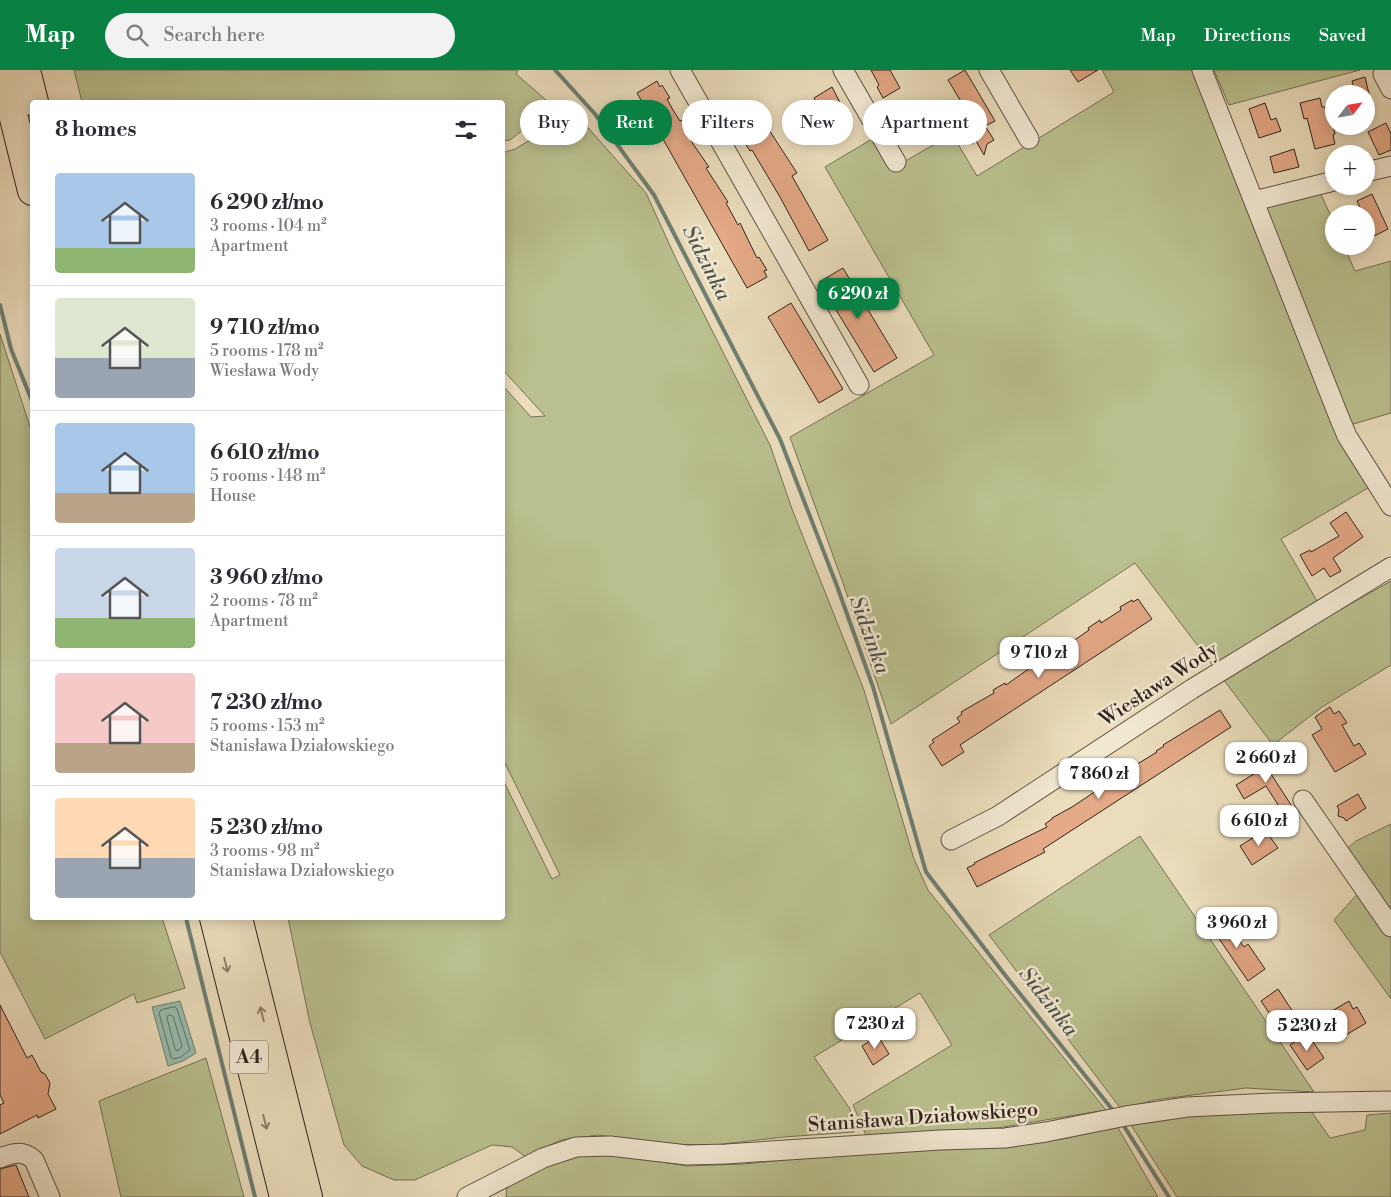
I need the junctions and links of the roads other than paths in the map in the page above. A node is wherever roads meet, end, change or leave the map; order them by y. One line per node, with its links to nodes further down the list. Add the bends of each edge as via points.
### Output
1 (2, 70): 13 (highway)
2 (26, 70): 7 (highway)
3 (680, 70): 15 (street)
4 (843, 70): 9 (street)
5 (989, 70): 8 (street)
6 (1202, 70): 14 (street)
7 (34, 100)
8 (1029, 139)
9 (896, 162)
10 (1391, 166): 11 (street)
11 (1375, 170)
12 (1325, 182): 14 (street)
13 (30, 183)
14 (1254, 201): 16 (street, via 1347,436)
15 (859, 385)
16 (1385, 488): 17 (street)
17 (1391, 506)
18 (1391, 567): 20 (street, Wiesława Wody, via 1192,689 998,816)
19 (1303, 800): 23 (street)
20 (951, 840)
21 (215, 920): 28 (highway, A4, one-way to 28)
22 (239, 920): 29 (highway, A4, one-way to 22)
23 (1391, 927)
24 (1391, 1101): 26 (street, Stanisława Działowskiego, via 1187,1107 1006,1138 726,1154 687,1155 610,1146 576,1147 542,1158)
25 (0, 1158): 27 (street, via 12,1153 30,1156)
26 (499, 1189): 30 (street, Stanisława Działowskiego)
27 (50, 1197)
28 (284, 1197)
29 (308, 1197)
30 (467, 1197)

